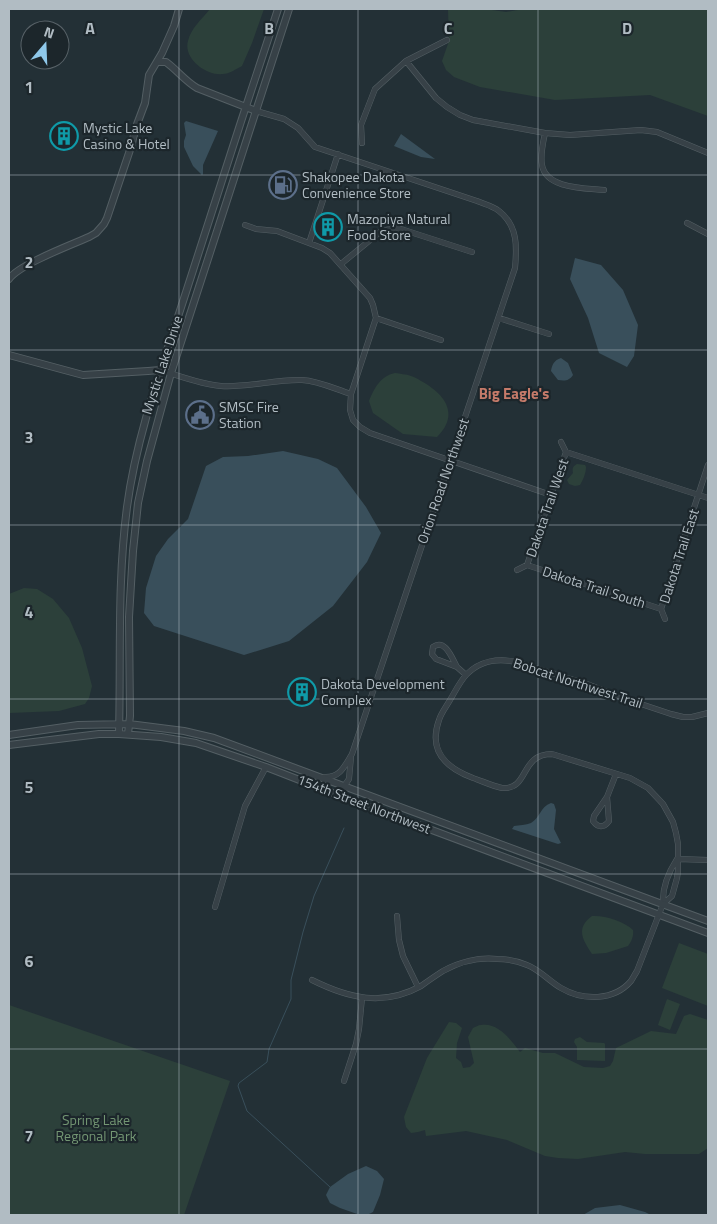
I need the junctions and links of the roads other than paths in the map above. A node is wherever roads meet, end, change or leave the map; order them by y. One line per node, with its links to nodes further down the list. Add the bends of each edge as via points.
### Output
1 (179, 9): 6 (street)
2 (278, 9): 7 (street, Mystic Lake Drive)
3 (289, 9): 8 (street, Mystic Lake Drive)
4 (447, 40): 5 (street)
5 (406, 61): 9 (street, via 436,98 460,115); 10 (street, via 375,89 361,125)
6 (157, 62): 7 (street, via 166,62 197,88); 20 (street, via 149,74 145,103 104,224 96,233 29,264)
7 (245, 107): 8 (street); 26 (street, Mystic Lake Drive)
8 (256, 111): 12 (street, via 284,120 298,128 315,146); 27 (street, Mystic Lake Drive)
9 (545, 133): 11 (street, via 570,135 641,130 657,132); 13 (street, via 542,166 554,182)
10 (362, 143)
11 (708, 153)
12 (338, 154): 17 (street); 22 (street, Orion Road Northwest, via 498,210 513,230 516,244 515,268)
13 (604, 190)
14 (687, 223): 16 (street)
15 (245, 225): 17 (street, via 277,231)
16 (708, 234)
17 (309, 243): 19 (street, via 330,253)
18 (472, 252): 19 (street, via 397,228 380,232)
19 (341, 264): 21 (street, via 370,298)
20 (9, 279)
21 (376, 318): 24 (street); 28 (street)
22 (499, 318): 23 (street); 31 (street, Orion Road Northwest)
23 (549, 334)
24 (441, 340)
25 (9, 355): 26 (street, via 83,375)
26 (160, 370): 27 (street); 43 (street, Mystic Lake Drive, via 144,421 127,508 120,592)
27 (171, 373): 28 (street, via 223,386 301,380); 44 (street, Mystic Lake Drive, via 138,503 129,617)
28 (351, 394): 31 (street, via 350,410 360,427)
29 (561, 442): 30 (street)
30 (566, 452): 33 (street, Dakota Trail West); 34 (street)
31 (450, 460): 33 (street); 49 (street, Orion Road Northwest)
32 (708, 465): 34 (street, Dakota Trail East)
33 (551, 495): 36 (street, Dakota Trail West)
34 (699, 495): 35 (street); 38 (street, Dakota Trail East)
35 (708, 498)
36 (527, 565): 37 (street); 38 (street, Dakota Trail South)
37 (517, 570)
38 (661, 609): 39 (street, Dakota Trail East)
39 (665, 619)
40 (457, 667): 40 (street, via 445,647 437,644 432,654 434,657); 41 (street)
41 (466, 674): 42 (street, Bobcat Northwest Trail, via 486,662 506,660 671,714 692,717); 51 (street, Bobcat Northwest Trail, via 440,718 436,731 441,756 455,770 505,788 519,782 537,757 552,754)
42 (708, 713)
43 (119, 724): 44 (street, 154th Street Northwest); 45 (street, Mystic Lake Drive); 47 (street, 154th Street Northwest, via 78,725)
44 (129, 724): 46 (street, Mystic Lake Drive); 52 (street, 154th Street Northwest, via 214,738)
45 (119, 734): 46 (street, 154th Street Northwest); 48 (street, 154th Street Northwest)
46 (128, 734): 50 (street, 154th Street Northwest, via 196,743)
47 (9, 735)
48 (9, 745)
49 (352, 754): 52 (street, Orion Road Northwest, via 337,774); 53 (street, Orion Road Northwest)
50 (266, 768): 54 (street, 154th Street Northwest); 59 (street, via 245,806)
51 (616, 774): 55 (street); 56 (street, Bobcat Northwest Trail, via 639,782 663,804 676,833)
52 (318, 776): 53 (street, 154th Street Northwest)
53 (345, 786): 54 (street, Orion Road Northwest); 58 (street, 154th Street Northwest)
54 (338, 795): 60 (street, 154th Street Northwest)
55 (607, 798): 55 (street, via 594,816 593,821 599,827 609,821)
56 (678, 859): 57 (street); 58 (street, Bobcat Northwest Trail, via 662,893); 58 (street, Bobcat Northwest Trail, via 672,896)
57 (708, 860)
58 (663, 904): 60 (street, Bobcat Northwest Trail); 62 (street, 154th Street Northwest)
59 (215, 907)
60 (659, 914): 63 (street, 154th Street Northwest); 65 (street, Bobcat Northwest Trail, via 631,981 602,997 589,998 570,993 527,965 513,960 487,958 444,970)
61 (397, 916): 65 (street, via 402,956)
62 (708, 921)
63 (708, 933)
64 (312, 980): 66 (street, Bobcat Northwest Trail, via 329,989)
65 (418, 987): 66 (street, Bobcat Northwest Trail, via 389,997)
66 (362, 998): 67 (street, via 356,1044)
67 (344, 1081)

